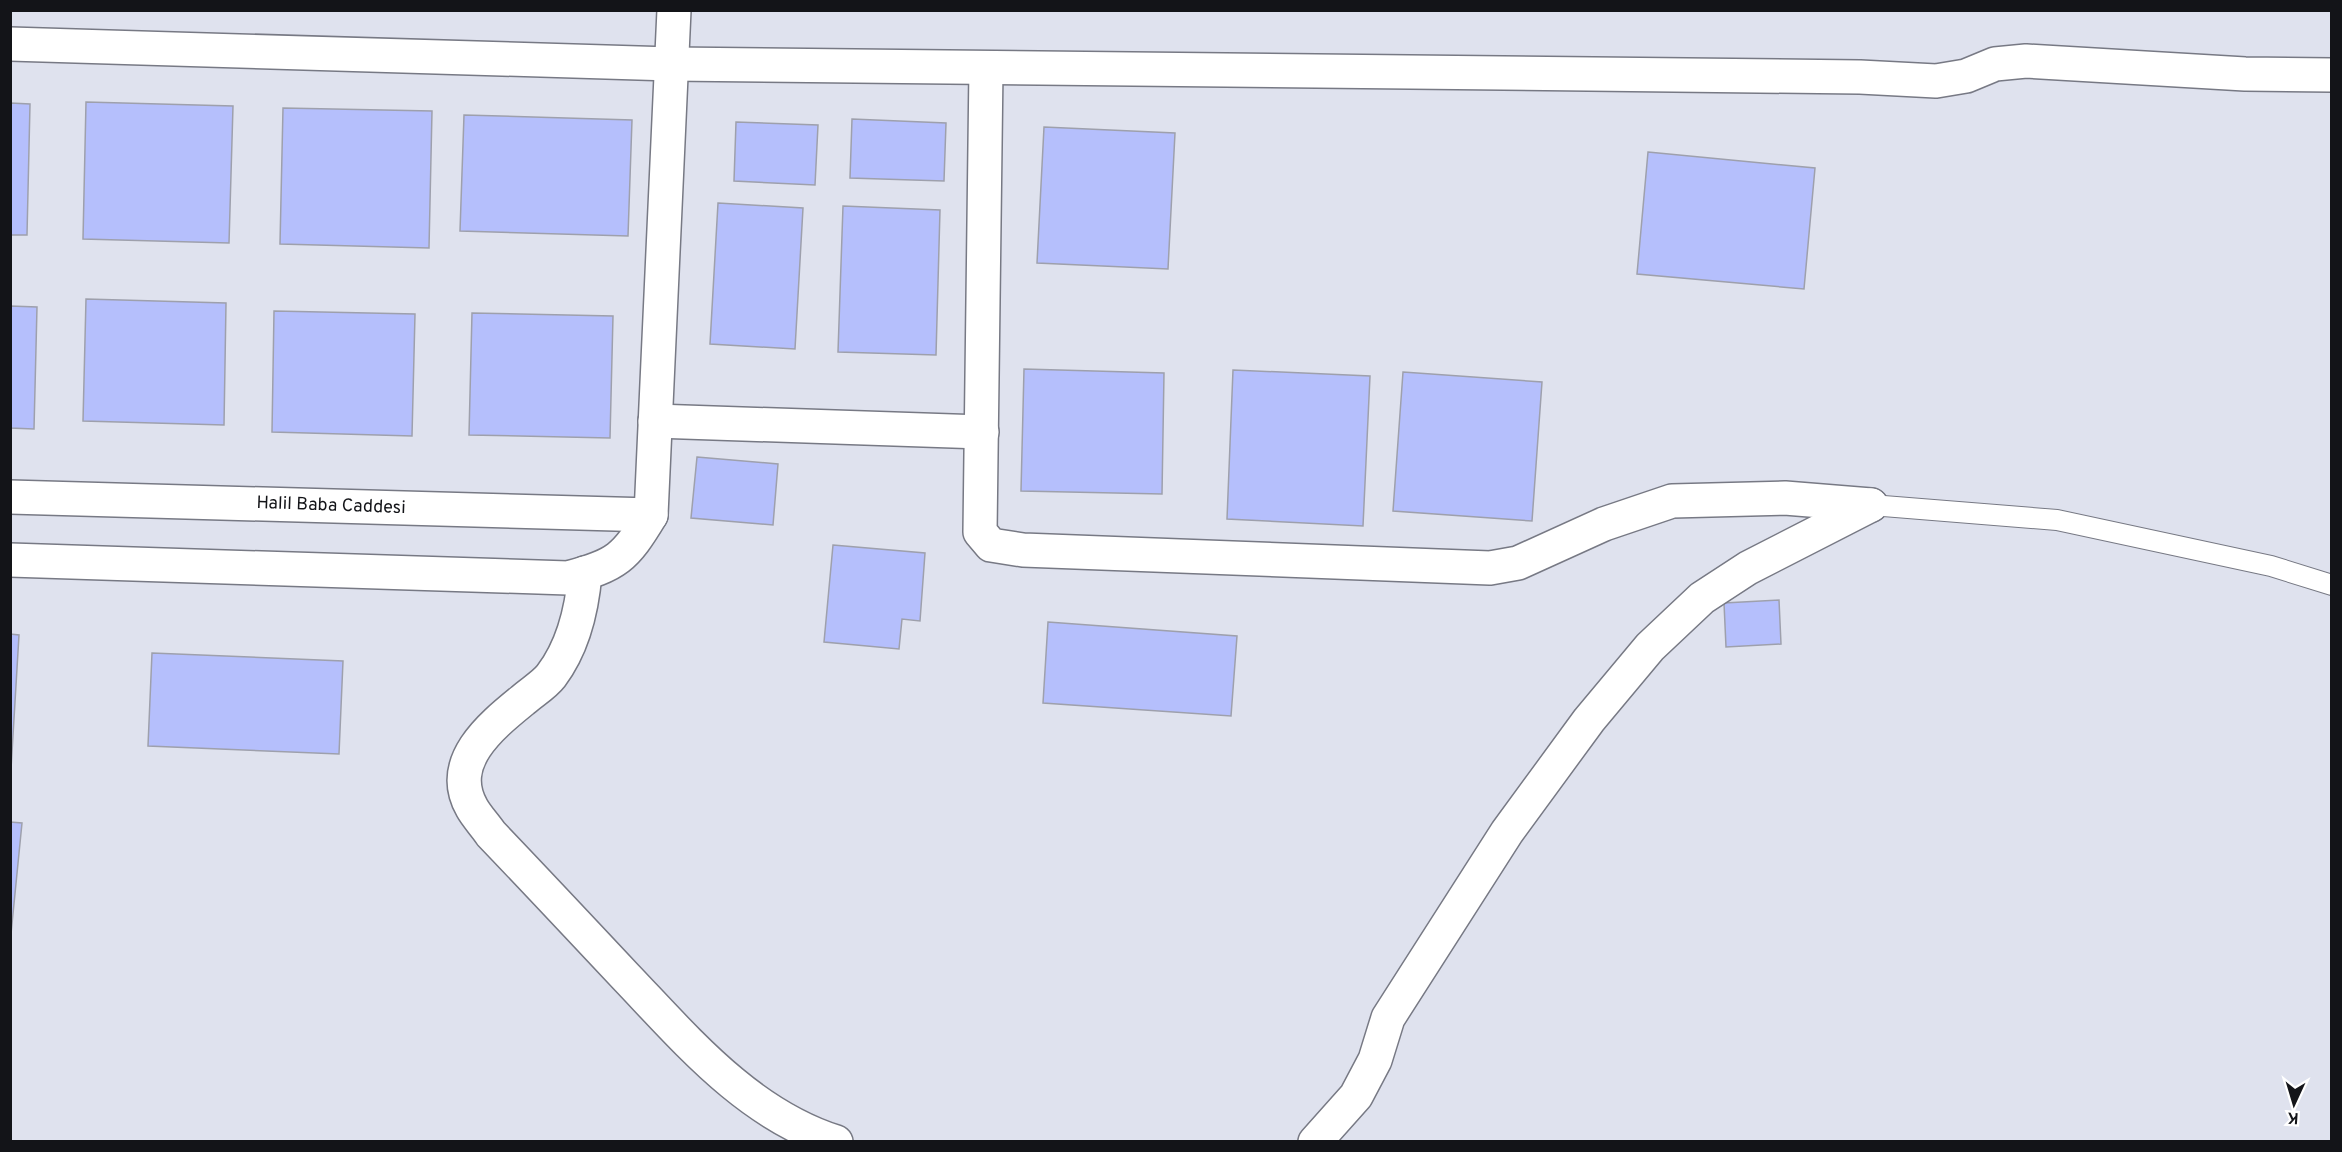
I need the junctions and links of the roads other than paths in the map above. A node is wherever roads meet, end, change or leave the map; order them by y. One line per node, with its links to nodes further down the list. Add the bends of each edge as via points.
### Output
1 (674, 10): 3 (street)
2 (10, 44): 3 (street)
3 (671, 64): 4 (street); 6 (street)
4 (986, 68): 5 (street, via 1936,81 1966,76 1995,64 2026,61); 7 (street)
5 (2331, 75)
6 (655, 421): 7 (street); 10 (street)
7 (982, 432): 9 (street, via 980,532 991,545 1023,550 1490,568 1518,563 1604,524 1672,501 1785,498)
8 (10, 497): 10 (street, Halil Baba Caddesi)
9 (1870, 505): 13 (lane, via 2057,520 2260,564); 15 (street, via 1748,568 1702,598 1650,647 1588,720 1507,832 1388,1018 1375,1060 1356,1096)
10 (651, 515): 12 (street, via 630,550 604,568)
11 (10, 560): 12 (street, via 568,578)
12 (585, 573): 14 (street, via 583,597 569,645 550,678 496,723 469,754 463,778 471,806 491,834 733,1085 772,1113)
13 (2331, 585)
14 (836, 1142)
15 (1315, 1142)

